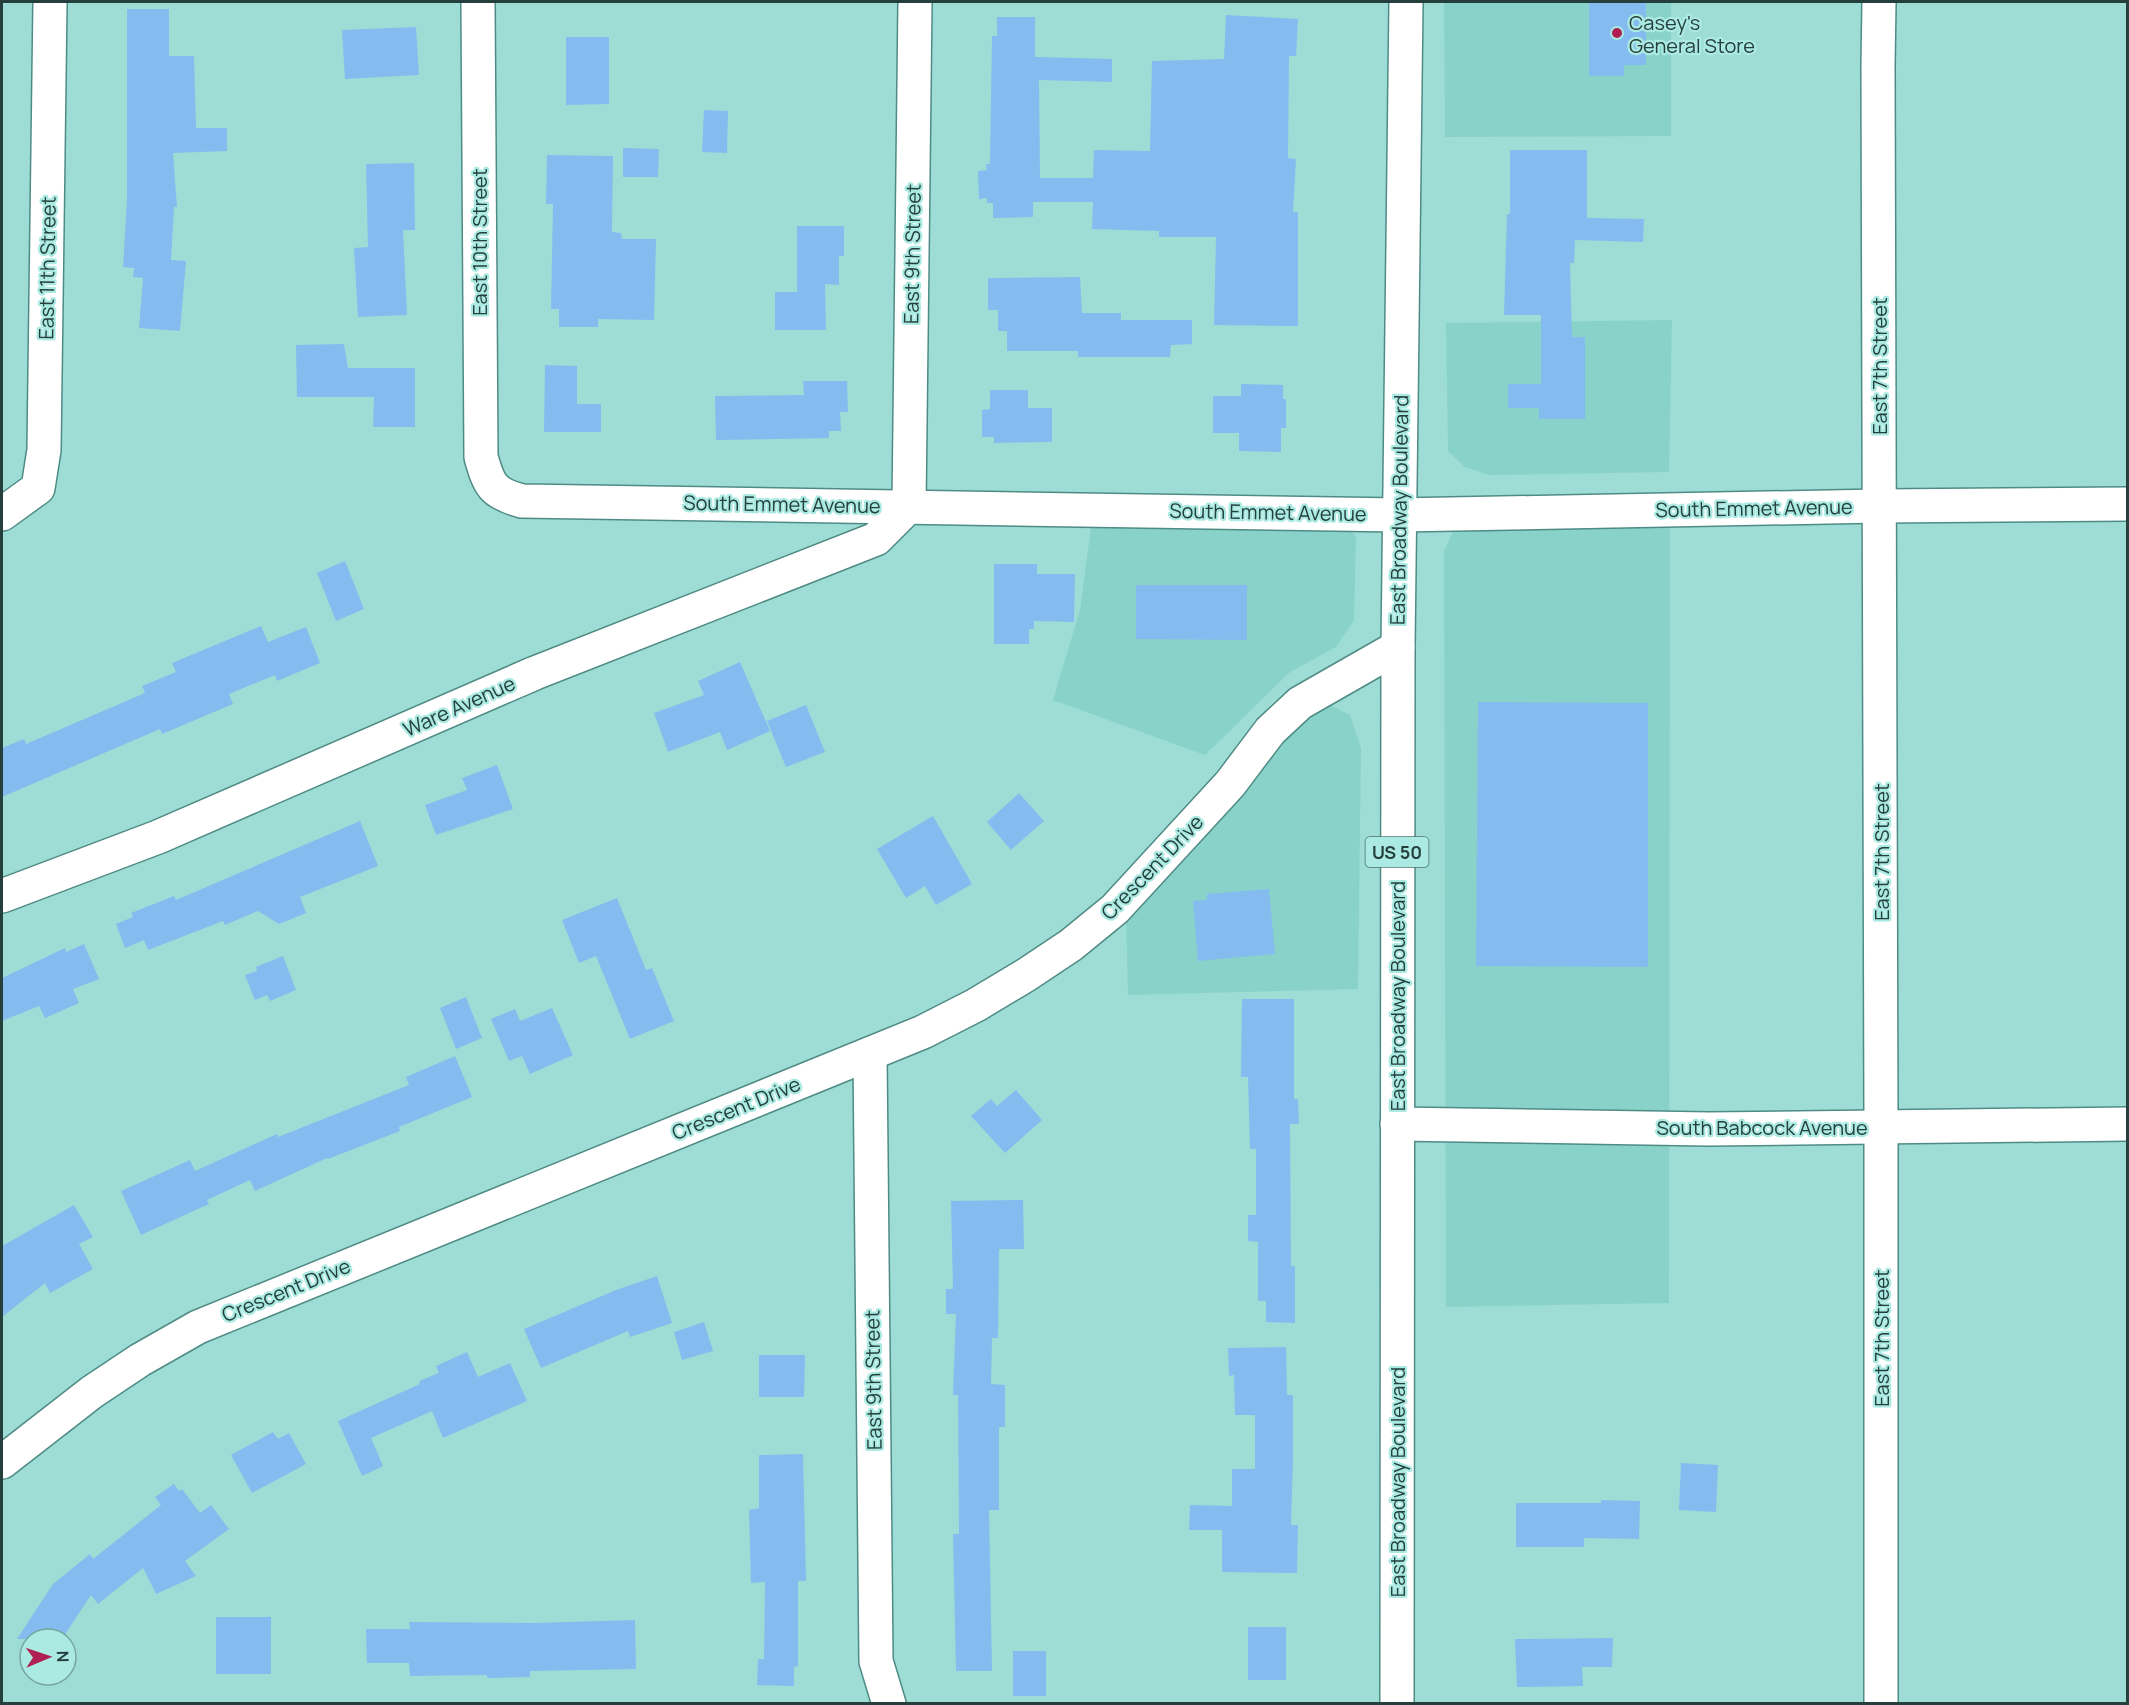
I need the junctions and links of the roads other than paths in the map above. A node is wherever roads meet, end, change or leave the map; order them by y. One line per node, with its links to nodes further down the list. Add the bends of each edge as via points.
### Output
1 (50, 2): 10 (main road, East 11th Street, via 44,450 38,488)
2 (478, 2): 6 (main road, East 10th Street, via 480,423 481,457)
3 (915, 2): 8 (main road, East 9th Street)
4 (1406, 2): 11 (main road, East Broadway Boulevard / US 50)
5 (1879, 2): 9 (main road, East 7th Street)
6 (488, 481): 8 (main road, South Emmet Avenue, via 503,496 522,501)
7 (2127, 504): 9 (main road, South Emmet Avenue)
8 (909, 506): 11 (main road, South Emmet Avenue); 13 (main road, Ware Avenue, via 876,539 534,673 158,837)
9 (1880, 506): 11 (main road, South Emmet Avenue); 17 (main road, East 7th Street)
10 (2, 514)
11 (1399, 515): 12 (main road, East Broadway Boulevard / US 50)
12 (1398, 647): 14 (main road, Crescent Drive, via 1300,703 1270,731 1230,784 1115,909 1071,945 976,1005); 15 (main road, East Broadway Boulevard / US 50)
13 (2, 896)
14 (870, 1054): 18 (main road, Crescent Drive, via 198,1327 92,1392); 19 (main road, East 9th Street, via 876,1660)
15 (1397, 1124): 17 (main road, South Babcock Avenue, via 1709,1129); 20 (main road, East Broadway Boulevard / US 50)
16 (2127, 1124): 17 (main road, South Babcock Avenue)
17 (1881, 1127): 21 (main road, East 7th Street)
18 (2, 1462)
19 (889, 1704)
20 (1397, 1704)
21 (1881, 1704)

